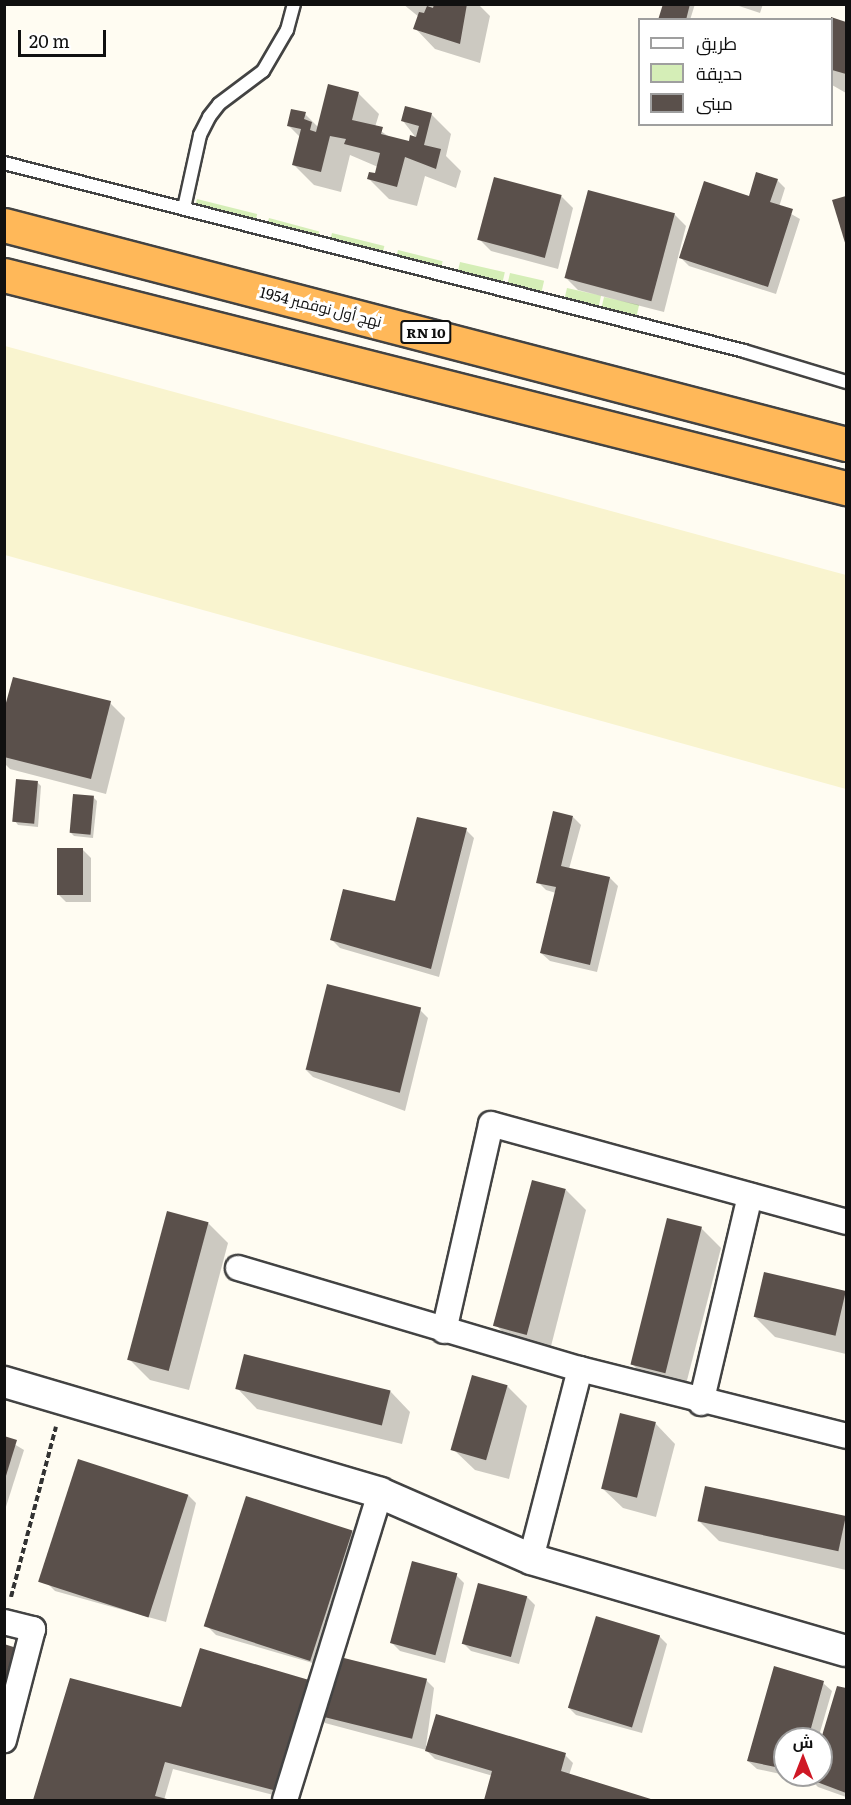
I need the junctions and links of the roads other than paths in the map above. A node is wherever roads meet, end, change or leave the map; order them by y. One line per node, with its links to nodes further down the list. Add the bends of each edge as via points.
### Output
1 (294, 4): 3 (lane, via 287,30 263,71 219,104 209,117 200,135)
2 (4, 163): 3 (lane)
3 (184, 208): 7 (lane, via 732,348)
4 (4, 225): 6 (highway, نهج أول نوفمبر 1954 / RN 10)
5 (4, 275): 8 (highway)
6 (516, 355): 8 (highway); 9 (highway, نهج أول نوفمبر 1954 / RN 10)
7 (846, 382)
8 (505, 401): 10 (highway)
9 (846, 444)
10 (846, 488)
11 (750, 1196): 12 (street); 14 (street, via 491,1124); 17 (street)
12 (846, 1222)
13 (238, 1268): 14 (street)
14 (444, 1331): 15 (street)
15 (579, 1369): 17 (street); 20 (street)
16 (4, 1382): 19 (street)
17 (701, 1403): 18 (street)
18 (846, 1436)
19 (380, 1493): 20 (street); 24 (street)
20 (531, 1558): 22 (street)
21 (6, 1615): 23 (street, via 33,1629)
22 (846, 1651)
23 (4, 1740)
24 (285, 1800)

